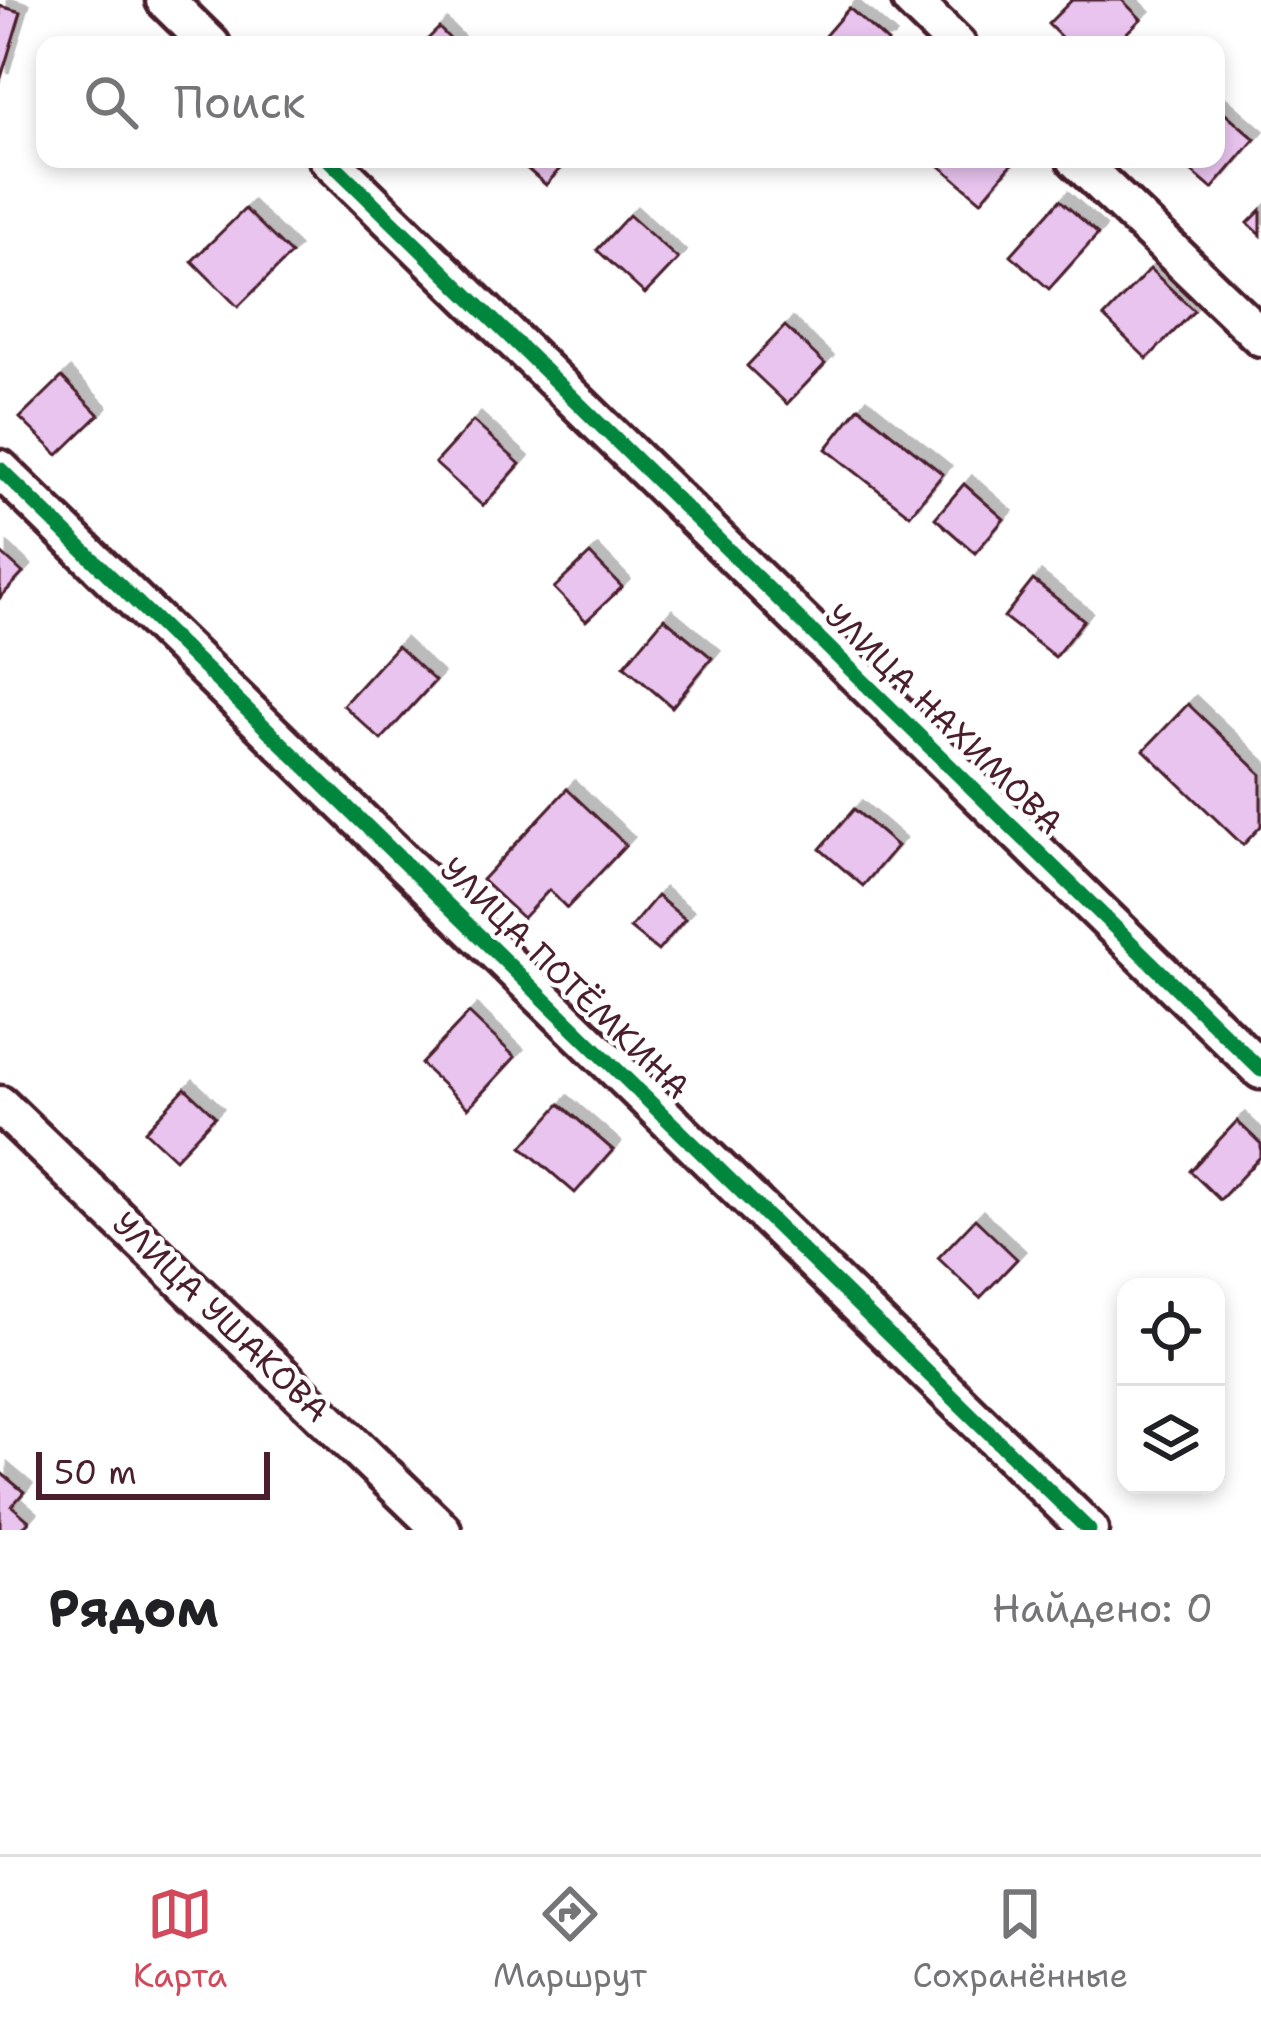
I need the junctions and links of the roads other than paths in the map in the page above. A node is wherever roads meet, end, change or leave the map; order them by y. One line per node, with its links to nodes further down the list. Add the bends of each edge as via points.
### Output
1 (165, 0): 3 (street)
2 (910, 0): 4 (street)
3 (202, 36)
4 (948, 36)
5 (337, 168): 9 (street, УЛИЦА НАХИМОВА)
6 (1085, 168): 7 (street)
7 (1261, 337)
8 (0, 470): 12 (street, УЛИЦА ПОТЁМКИНА)
9 (1261, 1070)
10 (0, 1105): 11 (street, УЛИЦА УШАКОВА)
11 (442, 1530)
12 (1089, 1530)

